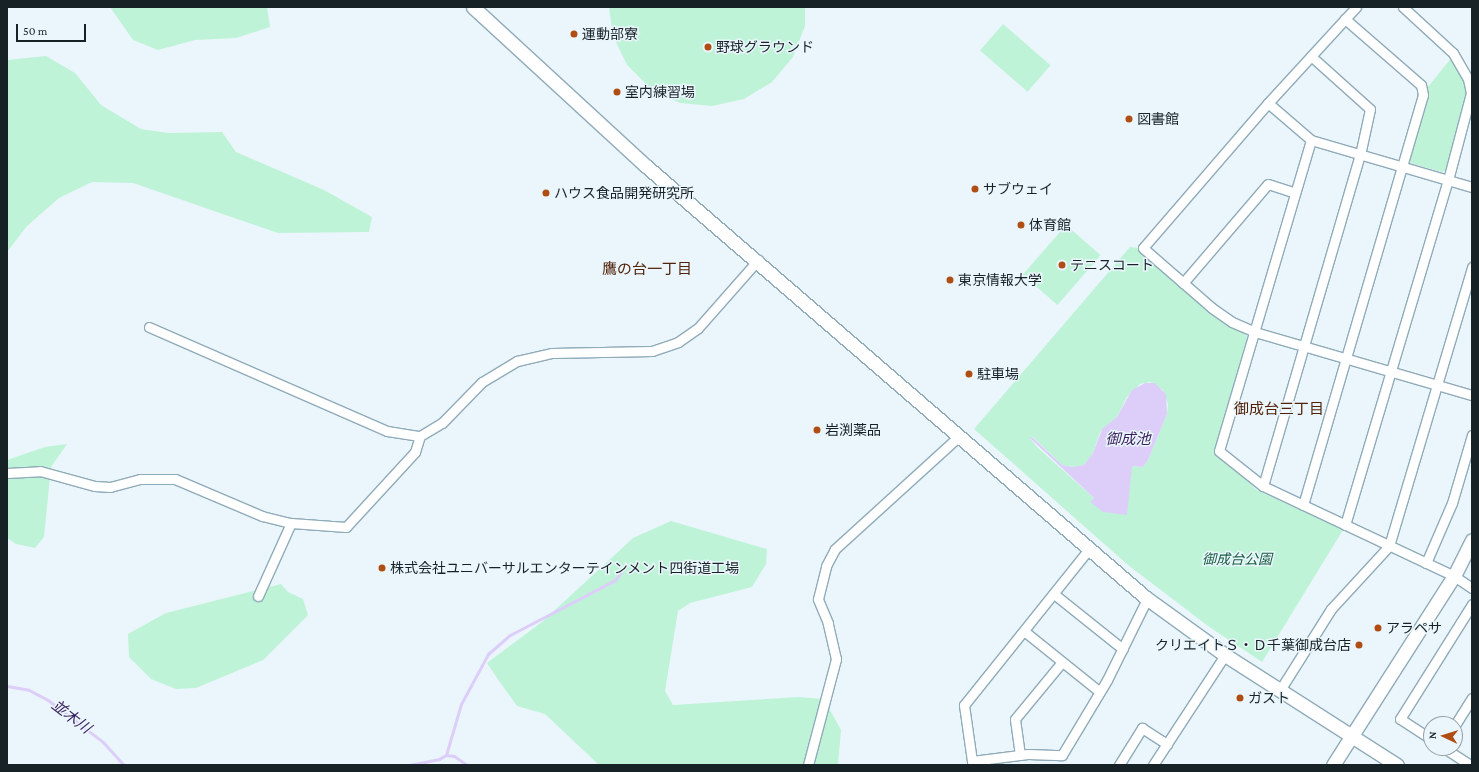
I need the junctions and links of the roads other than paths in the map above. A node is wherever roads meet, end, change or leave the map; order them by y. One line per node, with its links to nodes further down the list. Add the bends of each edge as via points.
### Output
1 (473, 7): 14 (street, via 646,166)
2 (1356, 7): 4 (street)
3 (1403, 7): 6 (street, via 1453,53)
4 (1345, 19): 5 (street); 10 (street, via 1423,90)
5 (1311, 56): 7 (street); 9 (street, via 1370,109)
6 (1470, 78): 11 (street, via 1470,104)
7 (1268, 103): 8 (street); 16 (street, via 1143,248)
8 (1311, 140): 9 (street); 13 (street)
9 (1360, 155): 10 (street); 19 (street)
10 (1401, 167): 11 (street); 20 (street)
11 (1448, 180): 12 (street); 21 (street)
12 (1472, 187)
13 (1295, 193): 16 (street, via 1268,184); 18 (street)
14 (758, 260): 25 (street, via 698,328 678,342 652,351 552,354 517,362 482,382 442,423); 26 (street)
15 (1472, 268): 22 (street)
16 (1183, 283): 18 (street, via 1232,322)
17 (149, 327): 25 (street, via 387,431)
18 (1255, 332): 19 (street); 28 (street, via 1218,451)
19 (1304, 346): 20 (street); 28 (street)
20 (1347, 359): 21 (street); 29 (street)
21 (1391, 371): 22 (street); 31 (street)
22 (1437, 385): 23 (street); 33 (street)
23 (1472, 395)
24 (1472, 435): 35 (street, via 1452,503)
25 (420, 436): 30 (street, via 415,452 346,527)
26 (959, 436): 34 (street); 55 (street, via 835,549 826,566 818,598 828,623 836,659)
27 (7, 473): 30 (street, via 40,471 95,486 110,487 140,479 175,479 262,516)
28 (1263, 486): 29 (street)
29 (1303, 505): 31 (street)
30 (291, 523): 39 (street)
31 (1345, 525): 33 (street)
32 (1472, 540): 36 (street)
33 (1389, 546): 35 (street); 46 (street, via 1331,609)
34 (1089, 549): 38 (street); 40 (street)
35 (1426, 563): 36 (street)
36 (1454, 576): 37 (street); 51 (street)
37 (1472, 588)
38 (1054, 594): 42 (street); 43 (street)
39 (258, 596)
40 (1148, 599): 43 (street); 44 (street)
41 (1472, 604): 50 (street, via 1400,719)
42 (1024, 631): 45 (street); 53 (street, via 964,705 972,761)
43 (1123, 649): 47 (street)
44 (1226, 655): 46 (street); 52 (street)
45 (1062, 662): 47 (street); 53 (street, via 1016,719)
46 (1280, 690): 51 (street)
47 (1100, 692): 53 (street, via 1062,755)
48 (1472, 698): 49 (street)
49 (1460, 716)
50 (1423, 734)
51 (1353, 737): 58 (street); 59 (street)
52 (1167, 744): 56 (street, via 1142,728); 57 (street)
53 (1020, 755)
54 (1456, 756): 60 (street)
55 (808, 765)
56 (1119, 765)
57 (1153, 765)
58 (1333, 765)
59 (1397, 765)
60 (1470, 765)

